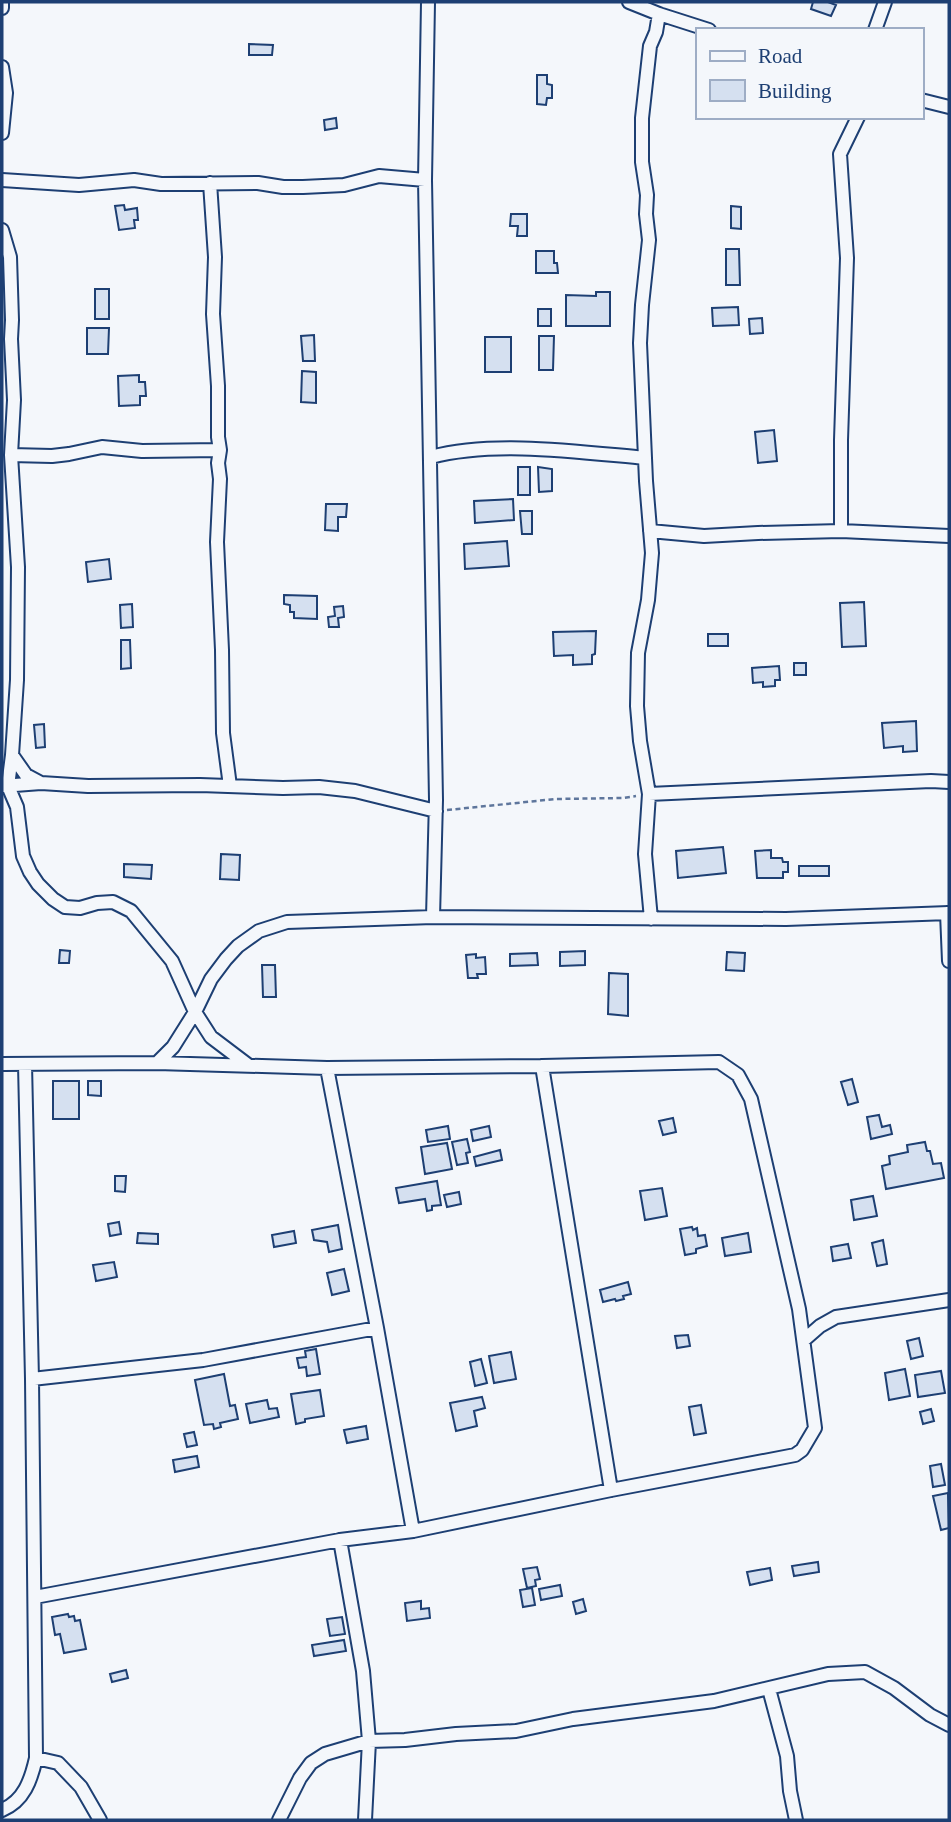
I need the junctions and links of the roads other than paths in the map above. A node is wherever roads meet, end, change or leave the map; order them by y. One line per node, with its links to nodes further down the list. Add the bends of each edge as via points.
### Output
1 (2, 2): 5 (street)
2 (428, 2): 15 (street)
3 (629, 2): 6 (street)
4 (885, 2): 8 (street)
5 (2, 8)
6 (659, 14): 7 (street); 21 (street, via 650,46 642,118 649,240 640,343)
7 (703, 28)
8 (876, 28)
9 (2, 67): 13 (street, via 6,93)
10 (923, 100): 11 (street)
11 (949, 107)
12 (857, 119): 23 (street, via 840,154 848,293)
13 (2, 133)
14 (2, 180): 16 (street, via 79,185 134,180)
15 (425, 180): 16 (street, via 379,176 344,185 303,187); 20 (street)
16 (210, 183): 18 (street)
17 (2, 230): 19 (street, via 10,257)
18 (220, 450): 19 (street, via 102,447 52,456); 29 (street, via 217,555 223,733)
19 (11, 455): 25 (street, via 18,567)
20 (431, 457): 21 (street, via 482,449); 31 (street)
21 (645, 458): 22 (street)
22 (650, 530): 23 (street, via 704,537); 30 (street, via 652,553 638,653 637,706)
23 (841, 531): 24 (street)
24 (949, 536)
25 (12, 755): 27 (street, via 26,775); 28 (street)
26 (949, 782): 30 (street)
27 (41, 783): 28 (street); 29 (street)
28 (5, 786): 36 (street, via 17,807 23,856 38,884 65,907 113,902 131,911 172,961)
29 (230, 786): 31 (street, via 355,791)
30 (649, 794): 34 (street, via 645,854)
31 (436, 811): 33 (street)
32 (948, 913): 34 (street); 35 (street)
33 (433, 917): 34 (street); 36 (street, via 287,922 260,932 226,958)
34 (651, 919)
35 (949, 961)
36 (195, 1012): 37 (street); 40 (street, via 211,1037)
37 (157, 1063): 39 (street); 40 (street)
38 (2, 1064): 39 (street)
39 (25, 1065): 46 (street)
40 (249, 1065): 42 (street)
41 (542, 1066): 42 (street); 45 (street, via 719,1062 738,1075 751,1099); 47 (street)
42 (327, 1068): 44 (street)
43 (949, 1300): 45 (street, via 836,1317)
44 (377, 1328): 46 (street, via 203,1360); 48 (street)
45 (804, 1340): 47 (street, via 815,1428 802,1450)
46 (32, 1379): 50 (street)
47 (611, 1490): 48 (street)
48 (413, 1531): 49 (street)
49 (341, 1540): 50 (street); 53 (street, via 363,1671)
50 (35, 1597): 54 (street)
51 (769, 1689): 52 (street, via 828,1674 864,1672); 53 (street, via 516,1731); 59 (street, via 787,1756)
52 (949, 1725)
53 (369, 1741): 57 (street, via 324,1754 311,1763); 58 (street)
54 (36, 1758): 55 (street, via 23,1794); 56 (street, via 58,1763)
55 (2, 1810)
56 (100, 1820)
57 (279, 1820)
58 (365, 1820)
59 (796, 1820)

